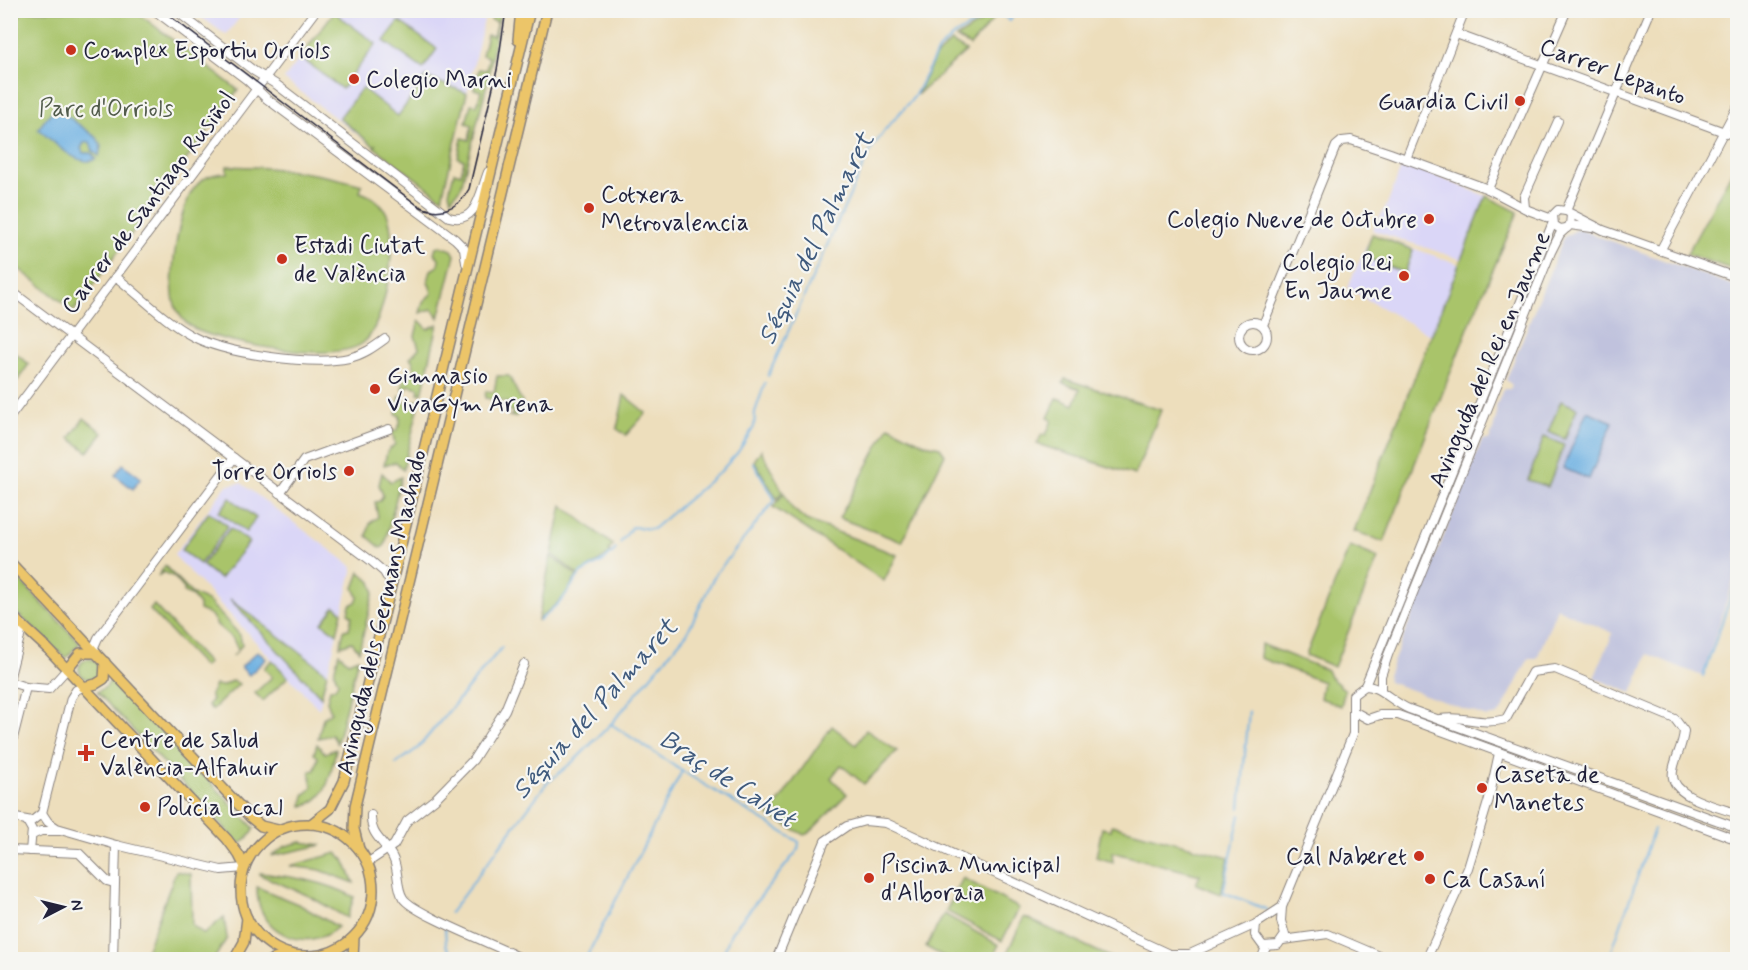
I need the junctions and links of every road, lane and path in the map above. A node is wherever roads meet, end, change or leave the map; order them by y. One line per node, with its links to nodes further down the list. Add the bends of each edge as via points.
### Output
1 (154, 10): 16 (street)
2 (175, 10): 15 (street)
3 (316, 10): 15 (street, Carrer de Santiago Rusiñol)
4 (522, 10): 12 (main road)
5 (530, 10): 12 (main road)
6 (541, 10): 14 (main road, Avinguda dels Germans Machado)
7 (547, 10): 14 (main road, Avinguda dels Germans Machado)
8 (1466, 10): 11 (street)
9 (1651, 10): 17 (street)
10 (1564, 11): 13 (street)
11 (1456, 34): 13 (street, Carrer Lepanto); 23 (street)
12 (516, 66): 22 (main road)
13 (1542, 66): 17 (street, Carrer Lepanto); 24 (street)
14 (531, 69): 77 (main road, Avinguda dels Germans Machado, via 355,806 354,830)
15 (266, 78): 16 (street, Carrer de Santiago Rusiñol); 22 (street, via 449,218 464,218 473,212)
16 (257, 90): 33 (street, Carrer de Santiago Rusiñol); 34 (street, via 462,244)
17 (1615, 92): 20 (street, Carrer Lepanto); 28 (street)
18 (1737, 105): 20 (street)
19 (1558, 121): 25 (street)
20 (1724, 132): 21 (street, Carrer Lepanto); 32 (street)
21 (1737, 137)
22 (496, 151): 34 (main road)
23 (1406, 159): 24 (street); 37 (street, via 1351,140 1336,146)
24 (1488, 189): 26 (street)
25 (1524, 197): 26 (street); 27 (street)
26 (1514, 202): 27 (street)
27 (1525, 208): 29 (street)
28 (1568, 213): 29 (street, via 1558,210); 30 (street); 31 (street)
29 (1552, 220): 30 (street, via 1557,228); 54 (street, Avinguda del Rei en Jaume)
30 (1568, 227): 31 (street); 57 (street, Avinguda del Rei en Jaume, via 1551,252 1388,655 1381,676)
31 (1603, 230): 32 (street)
32 (1660, 251): 35 (street)
33 (116, 277): 38 (street, Carrer de Santiago Rusiñol); 39 (street, via 192,336 225,347 286,358 335,360 363,354)
34 (466, 277): 45 (main road)
35 (1737, 278)
36 (10, 290): 38 (street)
37 (1263, 326)
38 (71, 336): 40 (street, Carrer de Santiago Rusiñol); 42 (street)
39 (385, 339)
40 (10, 417)
41 (389, 429): 43 (street, via 304,460)
42 (234, 458): 43 (street); 48 (street, via 98,638)
43 (280, 493): 45 (street, via 370,560)
44 (10, 562): 48 (main road)
45 (391, 584): 70 (main road, via 340,793 330,809)
46 (10, 614): 47 (main road)
47 (23, 625): 51 (main road); 52 (street)
48 (96, 653): 49 (main road); 51 (main road, via 80,653)
49 (105, 662): 56 (main road, via 106,674 101,682); 72 (main road, via 250,817 261,826)
50 (524, 664): 79 (street, via 505,710 483,745 451,784 407,822)
51 (67, 669): 55 (street, via 49,689); 56 (main road)
52 (10, 676)
53 (10, 682): 55 (street)
54 (1365, 686): 57 (street); 58 (street, via 1353,695)
55 (26, 687): 63 (street)
56 (83, 687): 65 (street, via 72,698); 82 (main road, via 227,839)
57 (1383, 693): 59 (street, via 1386,706); 60 (street, via 1395,703)
58 (1355, 712): 61 (street); 62 (street)
59 (1380, 715): 61 (street); 64 (street, via 1398,715)
60 (1438, 719): 66 (street, via 1456,716 1488,724 1506,719 1532,672 1555,669 1675,719 1684,731 1683,746 1672,772 1675,784 1682,794); 71 (street)
61 (1368, 720): 62 (street)
62 (1353, 734): 84 (street)
63 (10, 750)
64 (1499, 753): 75 (street); 104 (street, via 1468,868)
65 (42, 813): 69 (street); 73 (street, via 53,826)
66 (1737, 814)
67 (371, 815): 79 (street, via 377,839)
68 (10, 817): 69 (street)
69 (27, 821): 74 (street)
70 (311, 824): 72 (main road); 77 (main road, via 332,829)
71 (1737, 828)
72 (278, 830): 82 (main road, via 255,848)
73 (71, 832): 74 (street, via 41,831); 76 (street)
74 (32, 835): 80 (street)
75 (1737, 840)
76 (116, 845): 82 (street, via 221,870); 83 (street)
77 (359, 849): 81 (main road)
78 (10, 850): 80 (street)
79 (388, 850): 81 (street); 100 (street, via 395,861 405,901)
80 (30, 851): 83 (street, via 79,853 107,881)
81 (367, 862): 91 (main road, via 372,877 372,903)
82 (245, 867): 86 (main road, via 241,896)
83 (114, 883): 96 (street)
84 (1282, 907): 85 (street); 87 (street)
85 (1271, 916): 87 (street); 88 (street)
86 (247, 918): 94 (main road, via 268,944); 97 (main road, via 244,942)
87 (1281, 921): 92 (street, via 1285,930)
88 (1256, 924): 89 (street); 90 (street)
89 (1242, 931): 90 (street); 101 (street, via 1190,954 1168,954 886,823 865,821 847,826 825,841)
90 (1255, 935): 93 (street)
91 (354, 937): 95 (main road); 99 (main road)
92 (1283, 940): 93 (street, via 1274,947); 103 (street, via 1328,934)
93 (1266, 947): 102 (street)
94 (289, 954): 95 (main road); 98 (main road)
95 (313, 958)
96 (113, 960)
97 (234, 960)
98 (271, 960)
99 (353, 960)
100 (525, 960)
101 (776, 960)
102 (1261, 960)
103 (1389, 960)
104 (1426, 960)

